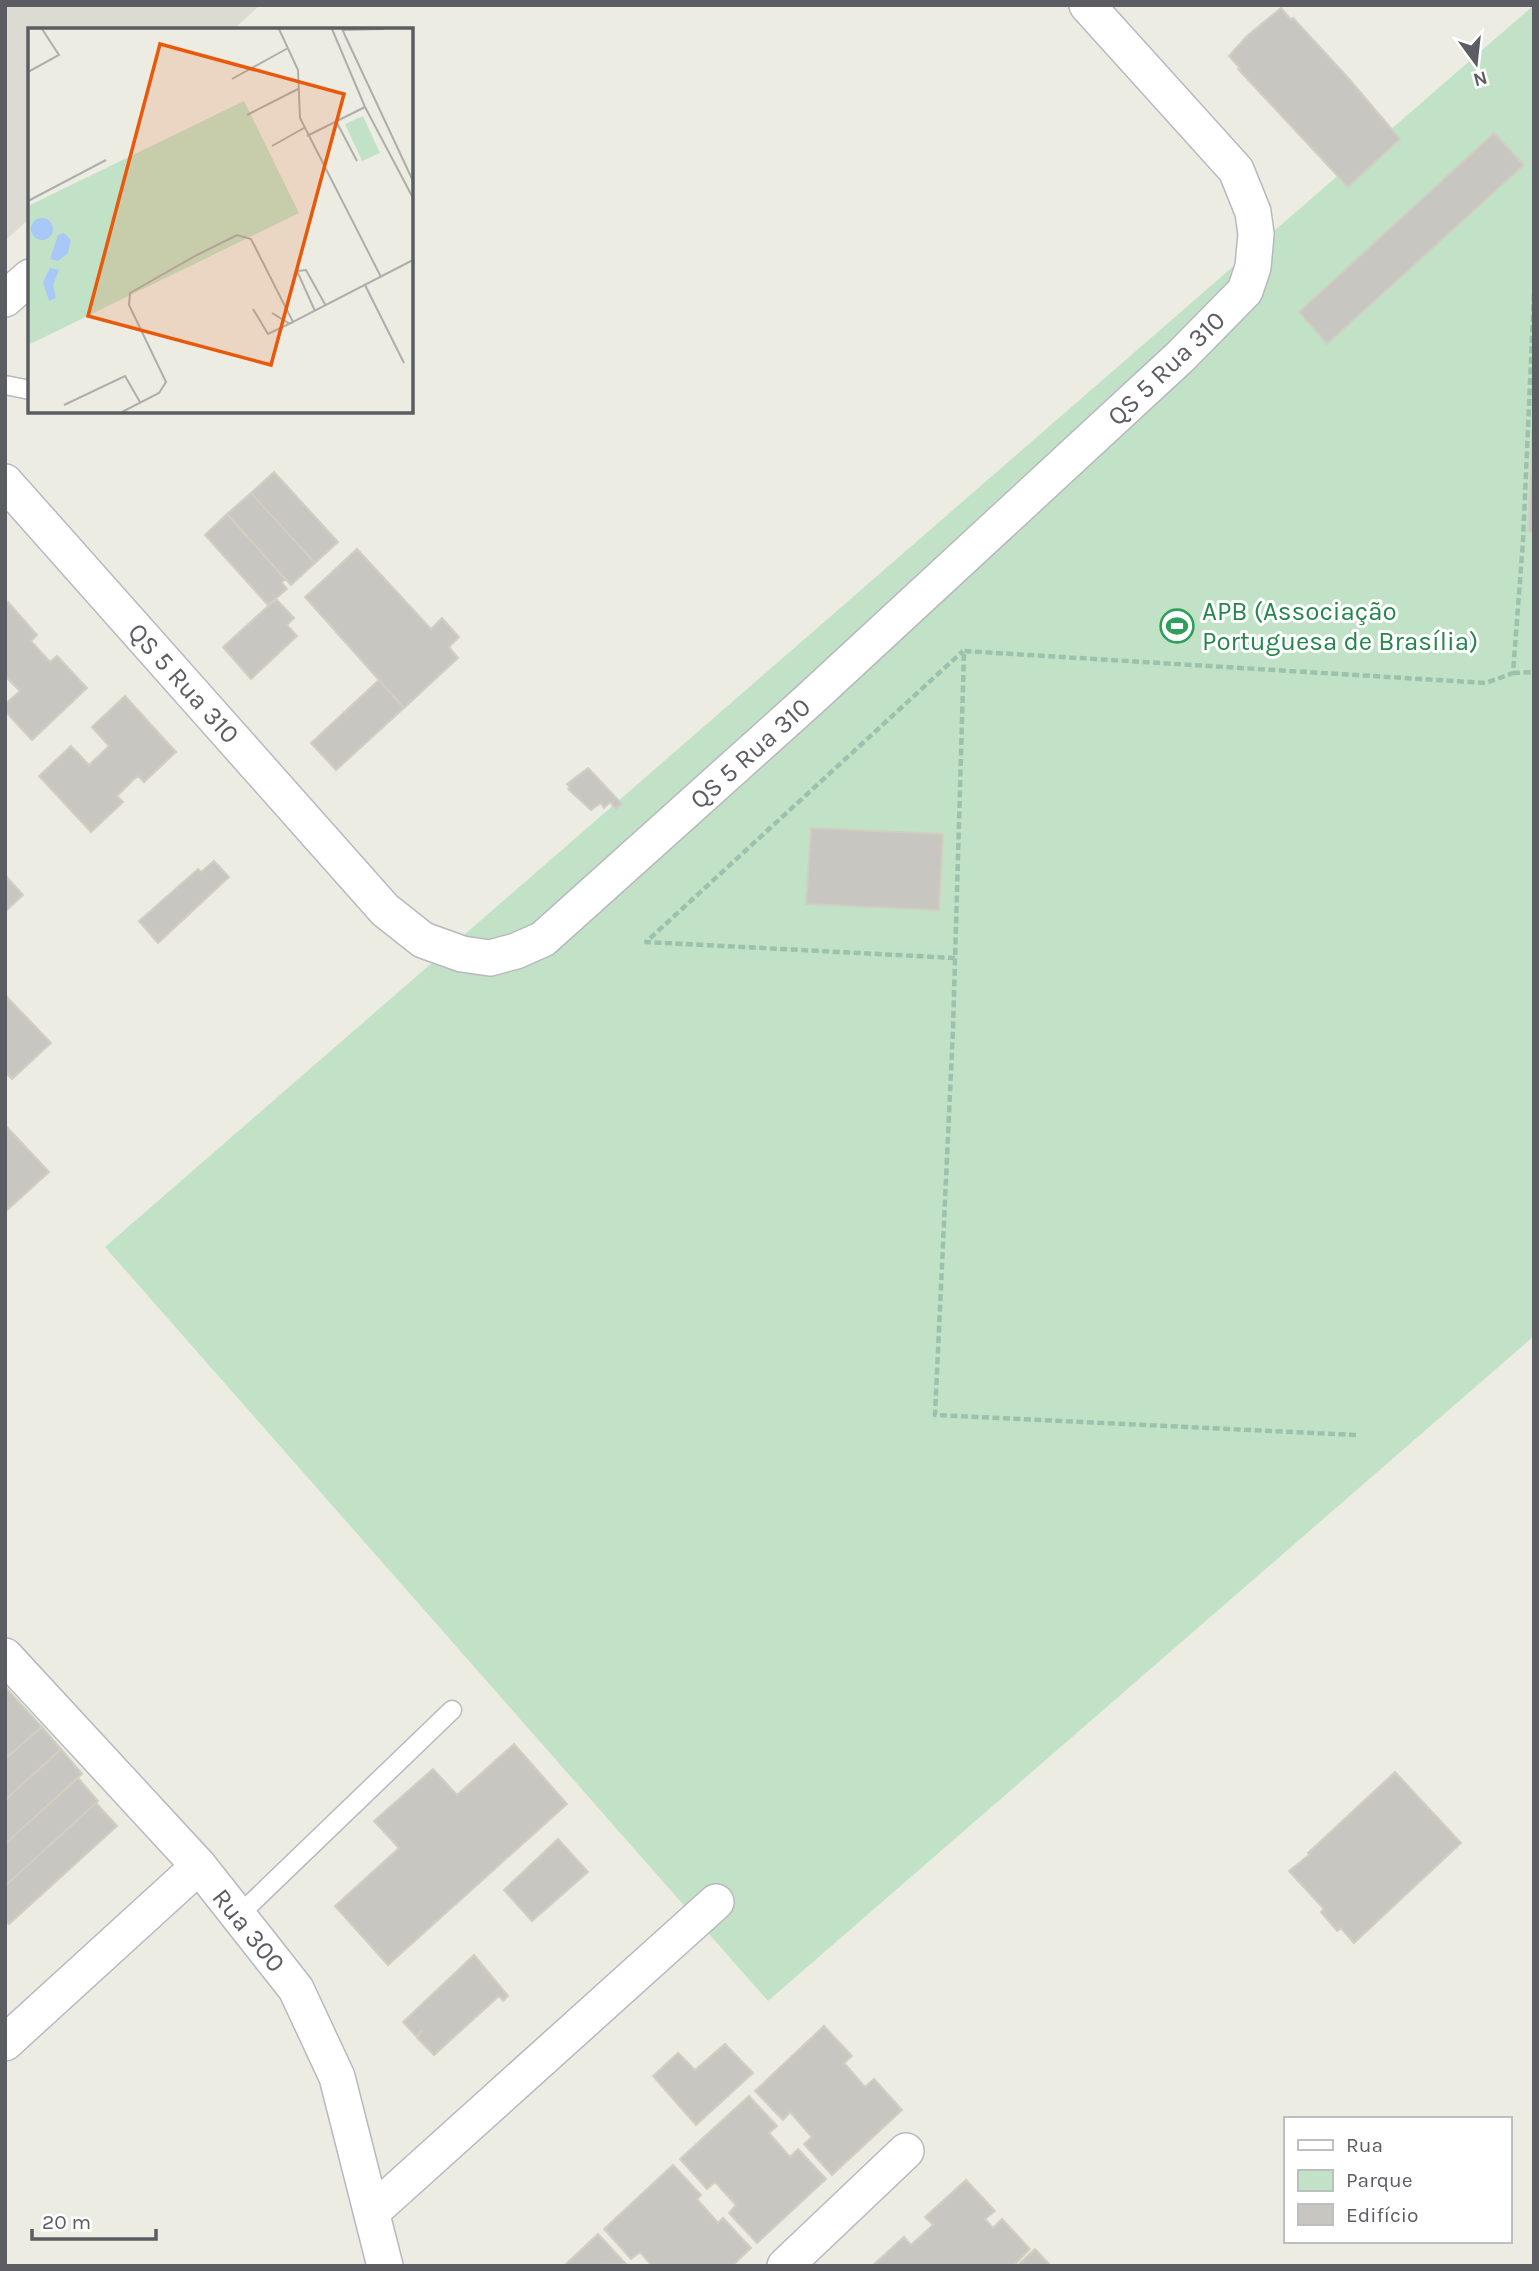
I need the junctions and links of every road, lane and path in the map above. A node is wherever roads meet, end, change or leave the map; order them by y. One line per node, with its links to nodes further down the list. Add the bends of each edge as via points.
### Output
1 (1087, 5): 7 (street, QS 5 Rua 310, via 1236,170 1253,212 1256,234 1253,267 1244,291 1180,358 799,709 543,939 516,951 490,958 462,954 423,940 385,910)
2 (28, 279): 4 (street)
3 (1534, 292): 10 (path)
4 (5, 299)
5 (5, 385): 6 (lane)
6 (28, 390)
7 (5, 482)
8 (964, 651): 10 (path, via 1486,683); 11 (path); 11 (path, via 646,942)
9 (1534, 672): 10 (path)
10 (1513, 673)
11 (955, 958): 12 (path, via 934,1415)
12 (1356, 1435)
13 (5, 1656): 15 (street, Rua 300)
14 (452, 1710): 17 (lane)
15 (199, 1866): 17 (street, Rua 300); 18 (street)
16 (716, 1902): 20 (street)
17 (238, 1916): 20 (street, Rua 300, via 296,1989 337,2077)
18 (5, 2043)
19 (905, 2151): 22 (street)
20 (372, 2212): 21 (street, Rua 300)
21 (386, 2266)
22 (785, 2266)

